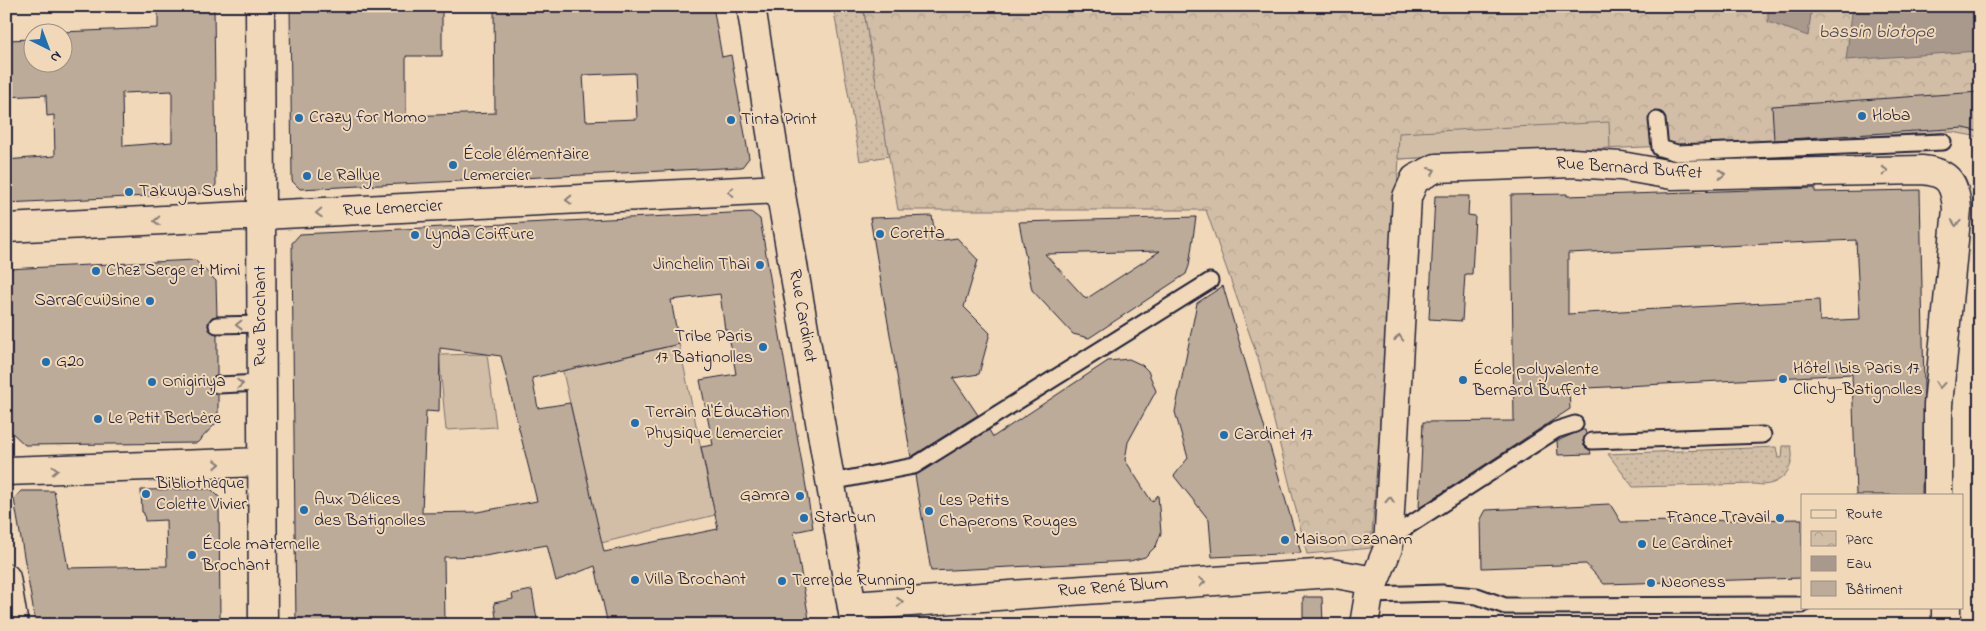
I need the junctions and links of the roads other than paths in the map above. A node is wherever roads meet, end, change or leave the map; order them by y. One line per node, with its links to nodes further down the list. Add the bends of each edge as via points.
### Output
1 (260, 6): 6 (street, Rue Brochant)
2 (751, 6): 5 (street, Rue Cardinet)
3 (1657, 120): 4 (lane, via 1660,148 1677,153)
4 (1943, 142)
5 (780, 189): 6 (street, Rue Lemercier, one-way to 6); 18 (street, Rue Cardinet)
6 (261, 216): 7 (street, Rue Lemercier, one-way to 7); 9 (street, Rue Brochant)
7 (6, 228)
8 (1210, 281): 18 (lane, via 914,466)
9 (262, 324): 10 (lane, one-way to 10); 11 (street, Rue Brochant)
10 (217, 325)
11 (262, 383): 12 (lane, one-way to 11); 16 (street, Rue Brochant)
12 (218, 385)
13 (1575, 424): 20 (lane, via 1556,430)
14 (1762, 435): 15 (lane)
15 (1592, 441)
16 (262, 462): 17 (street, one-way to 16); 27 (street, Rue Brochant)
17 (6, 471)
18 (831, 482): 25 (street, Rue Cardinet)
19 (1938, 494): 20 (street, Rue Bernard Buffet, one-way to 19, via 1407,197 1415,179 1436,168 1572,164 1622,166 1672,175 1922,170 1946,177 1953,187 1957,209 1938,405)
20 (1388, 539): 22 (street, Rue Bernard Buffet, via 1388,548)
21 (6, 578): 26 (street)
22 (1371, 588): 23 (lane, via 1477,596 1505,606); 25 (street, Rue René Blum, one-way to 22, via 1331,573); 28 (street, Rue Bernard Buffet)
23 (1801, 605)
24 (1946, 608): 29 (street)
25 (853, 616)
26 (14, 625)
27 (263, 625)
28 (1364, 625)
29 (1946, 625)

